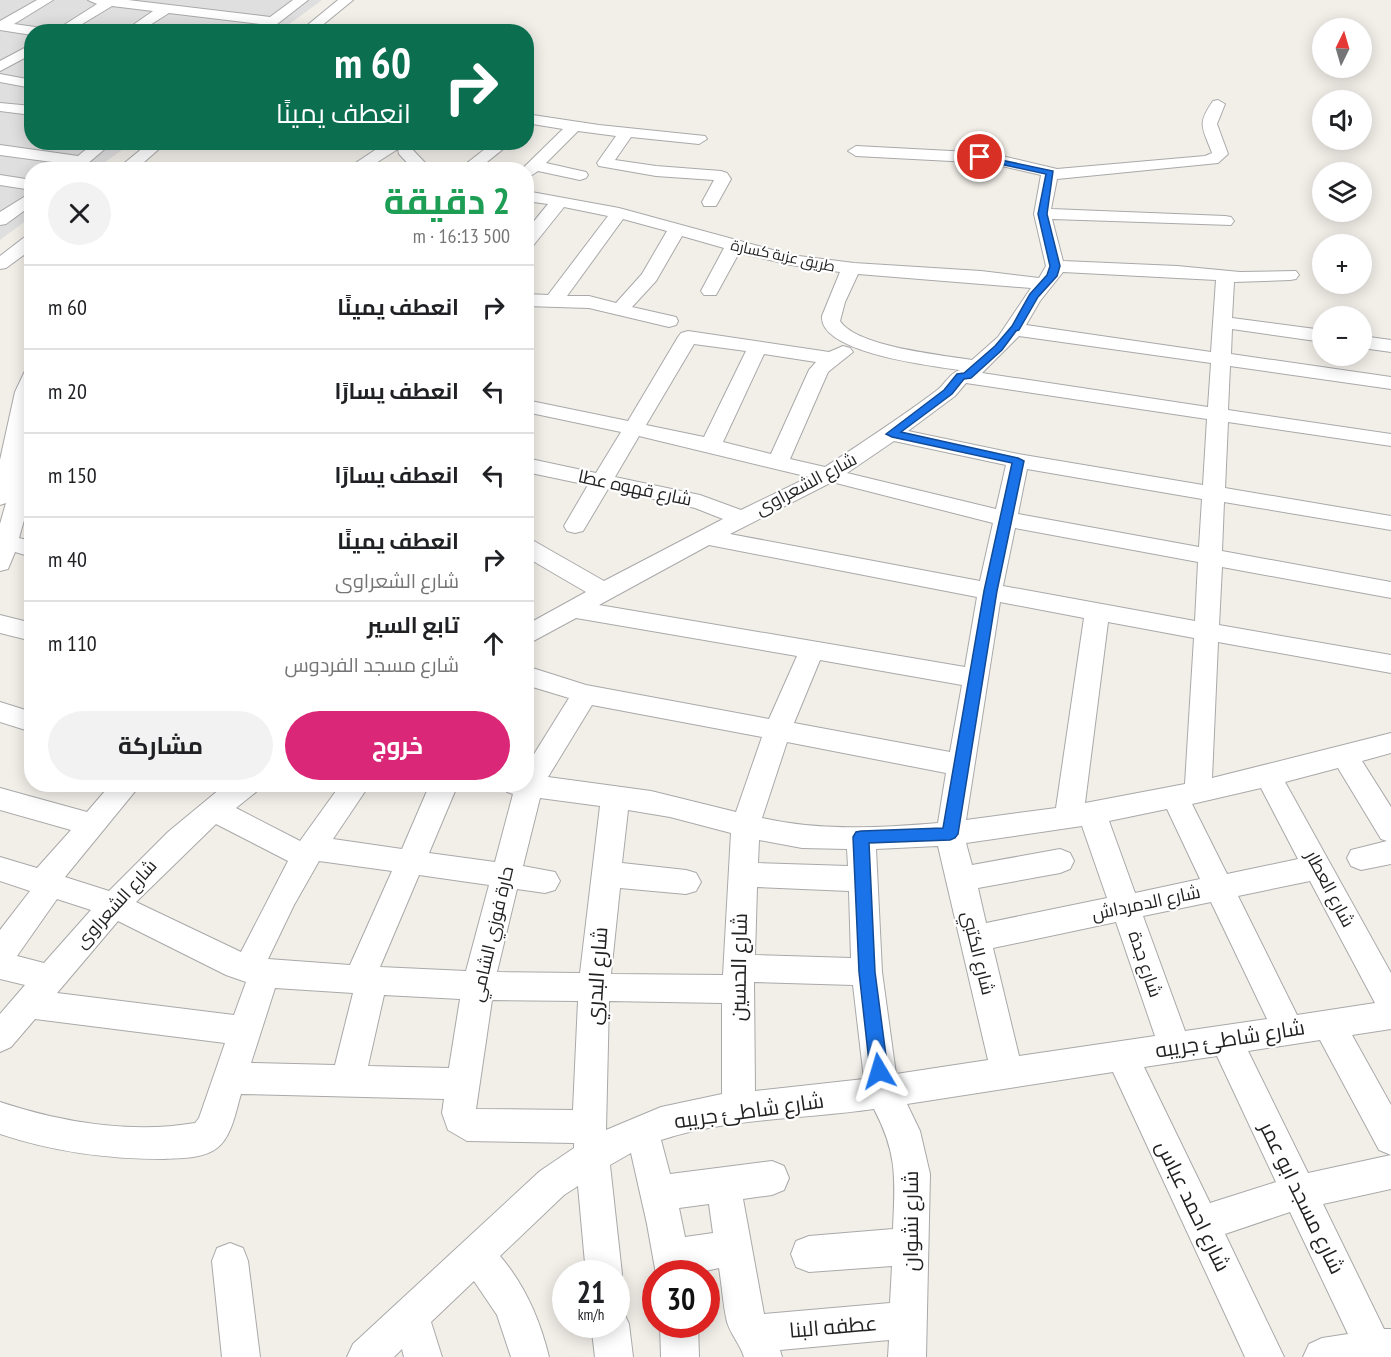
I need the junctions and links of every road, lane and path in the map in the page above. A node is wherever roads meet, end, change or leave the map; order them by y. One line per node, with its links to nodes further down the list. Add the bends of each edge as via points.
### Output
1 (46, 0): 17 (street)
2 (95, 0): 5 (street)
3 (199, 0): 9 (street)
4 (346, 0): 16 (street)
5 (111, 1): 8 (street); 12 (street)
6 (298, 2): 7 (street); 10 (street)
7 (275, 3)
8 (166, 8): 9 (street); 13 (street)
9 (183, 10): 10 (street)
10 (273, 21): 15 (street)
11 (200, 23): 14 (street)
12 (72, 24)
13 (141, 24)
14 (207, 24)
15 (268, 24)
16 (315, 24)
17 (1, 31): 18 (street); 19 (street)
18 (24, 32)
19 (24, 36)
20 (24, 53): 21 (street)
21 (0, 67)
22 (0, 78): 23 (street)
23 (24, 82)
24 (24, 85): 25 (street)
25 (0, 96)
26 (1218, 104): 48 (street, via 1208,125 1220,154 1212,160)
27 (0, 106): 28 (street)
28 (24, 108)
29 (534, 121): 30 (street)
30 (573, 127): 31 (street); 46 (street)
31 (626, 133): 32 (street); 54 (street, via 605,163 721,176)
32 (699, 139)
33 (0, 150): 40 (street)
34 (95, 150): 41 (street)
35 (149, 150): 42 (street)
36 (396, 150): 43 (street)
37 (400, 150): 44 (street)
38 (494, 150): 45 (street)
39 (856, 151): 48 (street, via 989,158)
40 (60, 162)
41 (79, 162)
42 (134, 162)
43 (370, 162)
44 (385, 162)
45 (477, 162)
46 (534, 167)
47 (534, 170): 49 (street)
48 (1050, 173): 58 (street)
49 (580, 174)
50 (0, 180): 51 (street)
51 (24, 183)
52 (534, 197): 53 (street, طريق عزبة كسارة)
53 (560, 201): 55 (street, طريق عزبة كسارة); 61 (street)
54 (710, 202)
55 (619, 213): 59 (street, طريق عزبة كسارة); 70 (street)
56 (18, 218): 63 (street)
57 (1225, 221): 58 (street)
58 (1043, 222): 60 (street); 65 (street)
59 (677, 229): 62 (street, طريق عزبة كسارة); 71 (street, via 650,277)
60 (1108, 231)
61 (534, 233)
62 (734, 246): 64 (street, طريق عزبة كسارة); 68 (street)
63 (0, 264)
64 (851, 269): 65 (street, طريق عزبة كسارة, via 990,277); 79 (street, via 833,310 832,326 850,340)
65 (1049, 275): 67 (street, via 1177,271); 74 (street, شارع الشعراوى)
66 (1290, 275): 67 (street)
67 (1225, 276): 73 (street)
68 (710, 291)
69 (534, 300): 70 (street)
70 (554, 300): 71 (street)
71 (621, 308): 72 (street)
72 (669, 321)
73 (1223, 322): 75 (street); 81 (street)
74 (1012, 329): 81 (street); 82 (street, شارع الشعراوى, via 998,348)
75 (1312, 334)
76 (1372, 343): 78 (street)
77 (758, 346): 80 (street); 87 (street, via 688,337); 90 (street)
78 (1391, 346)
79 (880, 348): 80 (street, via 857,349); 82 (street)
80 (831, 358): 93 (street, via 819,370)
81 (1221, 359): 83 (street); 86 (street)
82 (969, 372): 86 (street); 88 (street, شارع الشعراوى)
83 (1391, 384)
84 (24, 398): 91 (street)
85 (534, 408): 87 (street)
86 (1217, 414): 89 (street); 97 (street)
87 (634, 428): 90 (street); 96 (street)
88 (892, 434): 92 (street); 95 (street, شارع الشعراوى)
89 (1391, 440)
90 (711, 445): 93 (street)
91 (15, 453): 98 (street); 106 (street)
92 (1018, 461): 97 (street); 100 (street)
93 (777, 462): 95 (street)
94 (534, 467): 96 (street, شارع قهوه عطا)
95 (827, 476): 99 (street, شارع الشعراوى); 100 (street)
96 (602, 481): 99 (street, شارع قهوه عطا, via 700,502); 102 (street)
97 (1214, 493): 101 (street); 107 (street)
98 (0, 498)
99 (740, 519): 103 (street, شارع الشعراوى)
100 (1006, 519): 107 (street); 110 (street)
101 (1391, 523)
102 (575, 526)
103 (705, 537): 109 (street, شارع الشعراوى); 110 (street)
104 (24, 550): 106 (street)
105 (534, 551): 109 (street)
106 (3, 552)
107 (1210, 557): 108 (street); 116 (street)
108 (1391, 590)
109 (603, 591): 111 (street, شارع الشعراوى)
110 (990, 591): 112 (street); 120 (street)
111 (571, 609): 114 (street, شارع الشعراوى); 117 (street)
112 (1097, 612): 116 (street); 140 (street)
113 (0, 624): 115 (street)
114 (534, 625)
115 (24, 630)
116 (1207, 630): 118 (street); 136 (street)
117 (812, 651): 120 (street); 124 (street, شارع الحسين)
118 (1391, 664)
119 (534, 678): 121 (street)
120 (976, 678): 127 (street)
121 (585, 694): 124 (street); 128 (street, حارة فوزي الشامي)
122 (0, 712): 123 (street)
123 (24, 720)
124 (777, 731): 127 (street); 142 (street, شارع الحسين)
125 (1391, 743): 126 (street)
126 (1345, 756): 129 (street); 143 (street)
127 (962, 765): 144 (street)
128 (534, 769)
129 (1268, 776): 136 (street); 151 (street, شارع العطار)
130 (534, 786): 137 (street)
131 (121, 792): 141 (street)
132 (236, 792): 139 (street, شارع الشعراوى)
133 (351, 792): 147 (street)
134 (441, 792): 150 (street)
135 (522, 792): 155 (street, حارة فوزي الشامي)
136 (1186, 795): 140 (street); 161 (street)
137 (615, 797): 142 (street, via 671,806); 153 (street, شارع البدري)
138 (0, 799): 141 (street)
139 (213, 809): 147 (street); 162 (street, شارع الشعراوى, via 162,854)
140 (1081, 815): 144 (street); 163 (street, شارع جدة)
141 (92, 825): 160 (street)
142 (745, 826): 145 (street, via 802,836); 154 (street, شارع الحسين)
143 (1391, 831)
144 (950, 834): 145 (street); 157 (street, شارع الكتبي)
145 (861, 837): 156 (street)
146 (1391, 852): 148 (street)
147 (308, 853): 150 (street); 167 (street, via 271,918)
148 (1361, 858)
149 (1060, 861): 157 (street)
150 (410, 862): 155 (street); 171 (street)
151 (1318, 867): 161 (street, شارع الدمرداش); 175 (street, شارع العطار)
152 (0, 869): 160 (street)
153 (606, 874): 159 (street); 173 (street, شارع البدري)
154 (742, 874): 156 (street); 170 (street, شارع الحسين)
155 (506, 875): 158 (street); 172 (street, حارة فوزي الشامي)
156 (863, 879): 168 (street)
157 (960, 879): 164 (street, شارع الكتبي)
158 (545, 881)
159 (686, 882)
160 (47, 883): 162 (street); 165 (street)
161 (1219, 888): 163 (street, شارع الدمرداش); 178 (street)
162 (114, 905): 167 (street); 169 (street, شارع الشعراوى)
163 (1125, 908): 164 (street, شارع الدمرداش); 181 (street, شارع جدة)
164 (975, 939): 183 (street, شارع الكتبي)
165 (0, 954)
166 (0, 965): 169 (street)
167 (256, 971): 171 (street); 177 (street)
168 (867, 972): 170 (street); 187 (street)
169 (51, 978): 174 (street, شارع الشعراوى)
170 (738, 978): 173 (street); 188 (street, شارع الحسين)
171 (366, 980): 172 (street); 185 (street)
172 (478, 986): 173 (street); 186 (street, حارة فوزي الشامي)
173 (594, 987): 192 (street, شارع البدري)
174 (28, 1004): 177 (street); 179 (street, شارع الشعراوى)
175 (1390, 1013): 176 (street, شارع شاطئ جريبه)
176 (1328, 1024): 178 (street, شارع شاطئ جريبه); 191 (street)
177 (245, 1031): 184 (street)
178 (1289, 1031): 180 (street, شارع شاطئ جريبه)
179 (0, 1037)
180 (1226, 1040): 181 (street, شارع شاطئ جريبه); 196 (street, شارع مسجد ابو عمر)
181 (1175, 1048): 182 (street, شارع شاطئ جريبه)
182 (1121, 1056): 183 (street, شارع شاطئ جريبه); 198 (street, شارع احمد عباس)
183 (1007, 1073): 187 (street, شارع شاطئ جريبه)
184 (229, 1078): 185 (street); 189 (street, via 213,1128 198,1140 89,1140)
185 (348, 1081): 186 (street)
186 (463, 1084): 192 (street, حارة فوزي الشامي, via 459,1116 467,1125)
187 (882, 1091): 188 (street, شارع شاطئ جريبه); 199 (street, شارع نشوان, via 903,1131 911,1159)
188 (739, 1109): 190 (street, شارع شاطئ جريبه, via 699,1114)
189 (0, 1118)
190 (642, 1130): 192 (street, شارع شاطئ جريبه); 197 (street)
191 (1391, 1138)
192 (590, 1141): 202 (street, شارع شاطئ جريبه); 203 (street, شارع البدري)
193 (1391, 1172): 196 (street)
194 (772, 1178): 195 (street)
195 (723, 1184): 197 (street); 200 (street)
196 (1299, 1192): 198 (street); 212 (street, شارع مسجد ابو عمر)
197 (658, 1193): 204 (street)
198 (1201, 1224): 220 (street, شارع احمد عباس)
199 (912, 1246): 201 (street); 208 (street, شارع نشوان)
200 (734, 1248): 205 (street); 211 (street, via 746,1322)
201 (810, 1254)
202 (475, 1256): 207 (street, شارع شاطئ جريبه); 216 (street, via 509,1299)
203 (603, 1260)
204 (672, 1260)
205 (691, 1260)
206 (230, 1261): 213 (street)
207 (411, 1316): 214 (street, شارع شاطئ جريبه); 215 (street)
208 (910, 1320): 211 (street, عطفه البنا); 219 (street, شارع نشوان)
209 (612, 1338): 217 (street)
210 (679, 1338): 218 (street)
211 (759, 1345)
212 (1381, 1351): 221 (street)
213 (241, 1357)
214 (366, 1357)
215 (423, 1357)
216 (530, 1357)
217 (614, 1357)
218 (680, 1357)
219 (907, 1357)
220 (1265, 1357)
221 (1322, 1357)

